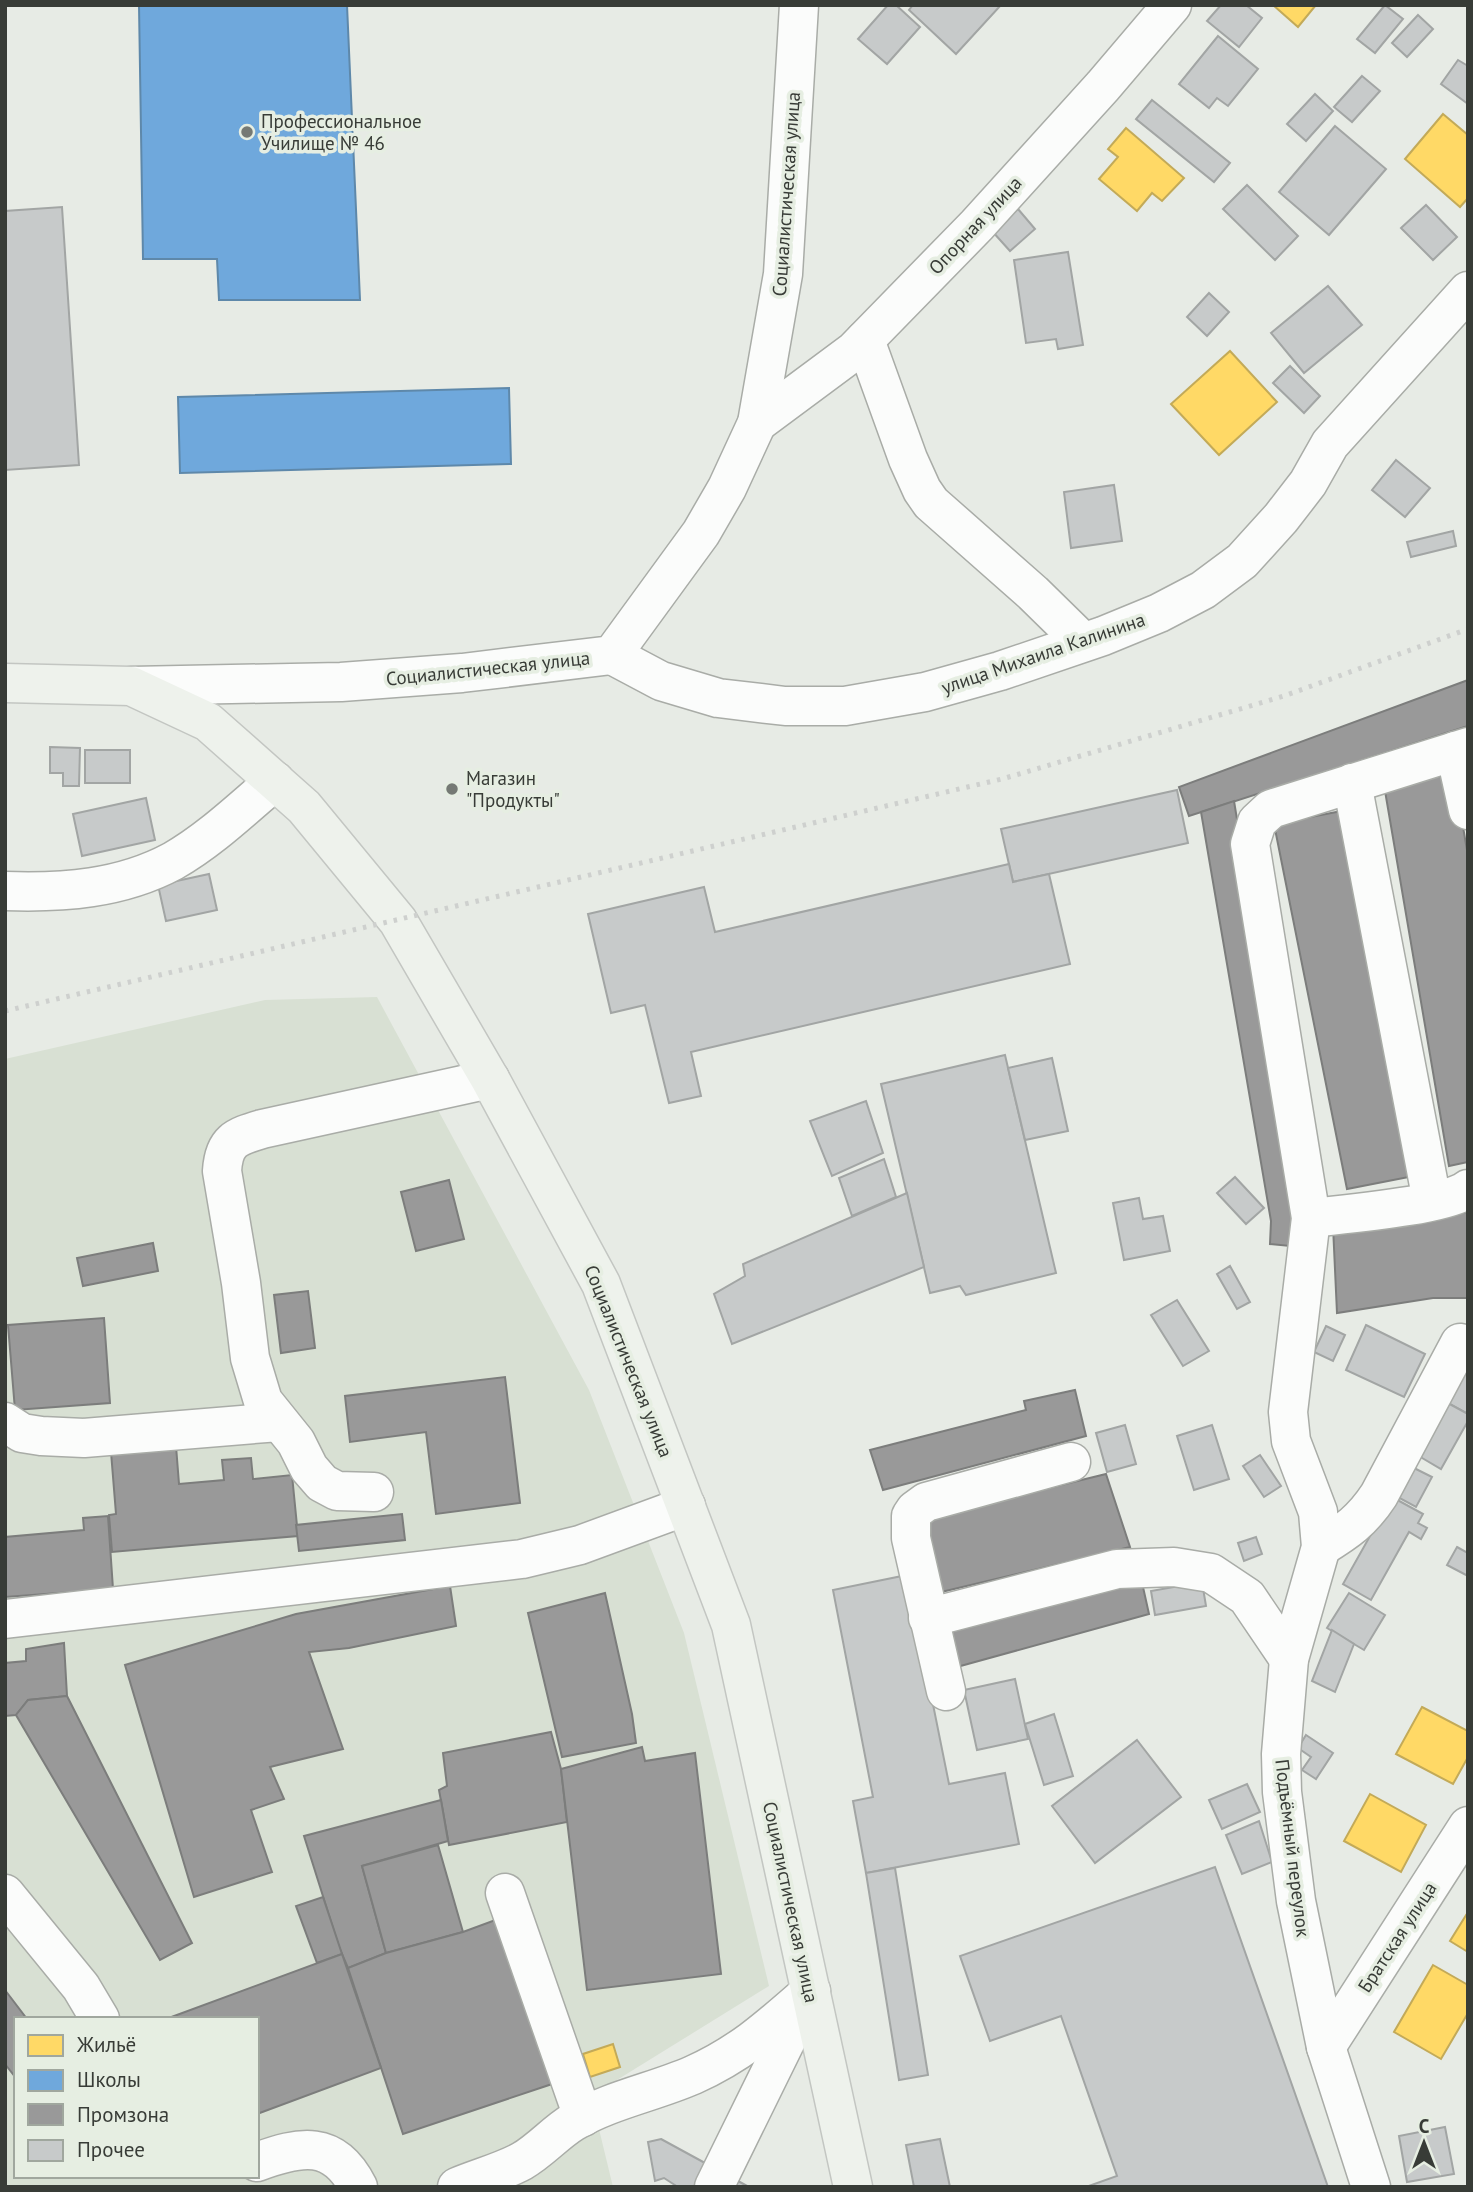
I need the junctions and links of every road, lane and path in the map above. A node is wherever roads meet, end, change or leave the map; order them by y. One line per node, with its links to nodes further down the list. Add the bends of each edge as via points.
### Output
1 (799, 5): 5 (street, Социалистическая улица, via 783,274)
2 (1172, 5): 4 (street, Опорная улица, via 977,225)
3 (1468, 291): 6 (street, улица Михаила Калинина, via 1330,444 1308,483 1242,561 1181,602)
4 (865, 340): 5 (street, Опорная улица); 6 (street, via 922,491)
5 (757, 423): 7 (street, Социалистическая улица, via 701,533)
6 (1083, 642): 7 (street, улица Михаила Калинина, via 925,692 845,706 785,706 718,698 661,681)
7 (612, 655): 9 (street, Социалистическая улица, via 341,682)
8 (5, 683): 9 (main road, Социалистическая улица)
9 (131, 686): 11 (main road, Социалистическая улица, via 208,722)
10 (1462, 749): 12 (street, Подъёмный переулок); 13 (street)
11 (275, 781): 14 (street, via 200,843 142,875 80,889); 15 (main road, Социалистическая улица, via 304,807 398,921)
12 (1352, 783): 17 (street); 18 (street, Подъёмный переулок, via 1271,809 1257,822 1251,844)
13 (1468, 810)
14 (5, 891)
15 (490, 1079): 21 (street, via 262,1129 238,1136 228,1146 222,1171 250,1358 263,1401); 24 (main road, Социалистическая улица, via 601,1284)
16 (1468, 1189): 17 (street)
17 (1432, 1201): 18 (street)
18 (1311, 1218): 25 (street, Подъёмный переулок, via 1289,1412 1291,1441 1318,1512)
19 (1460, 1343): 25 (street, via 1366,1516)
20 (5, 1422): 21 (street, via 22,1433 84,1438)
21 (279, 1422): 23 (street, via 322,1483 337,1491)
22 (1072, 1462): 26 (street, via 926,1502 915,1510 911,1538)
23 (374, 1492)
24 (686, 1506): 27 (street, via 580,1545 522,1559); 33 (main road, Социалистическая улица, via 731,1625)
25 (1321, 1547): 28 (street, Подъёмный переулок)
26 (928, 1618): 28 (street, via 1117,1569 1174,1567 1211,1573 1247,1597); 29 (street)
27 (5, 1619)
28 (1289, 1659): 35 (street, Подъёмный переулок, via 1282,1791 1296,1901)
29 (946, 1691)
30 (1468, 1826): 35 (street, Братская улица)
31 (505, 1893): 36 (street)
32 (5, 1894): 34 (street, via 81,1987)
33 (811, 1991): 36 (street, via 728,2058); 40 (street); 41 (main road, Социалистическая улица)
34 (99, 2017)
35 (1326, 2047): 42 (street, Подъёмный переулок)
36 (583, 2118): 38 (street, via 520,2162)
37 (259, 2161): 39 (street, via 298,2149 316,2150 344,2165)
38 (476, 2182)
39 (358, 2187)
40 (714, 2187)
41 (853, 2187)
42 (1371, 2187)

